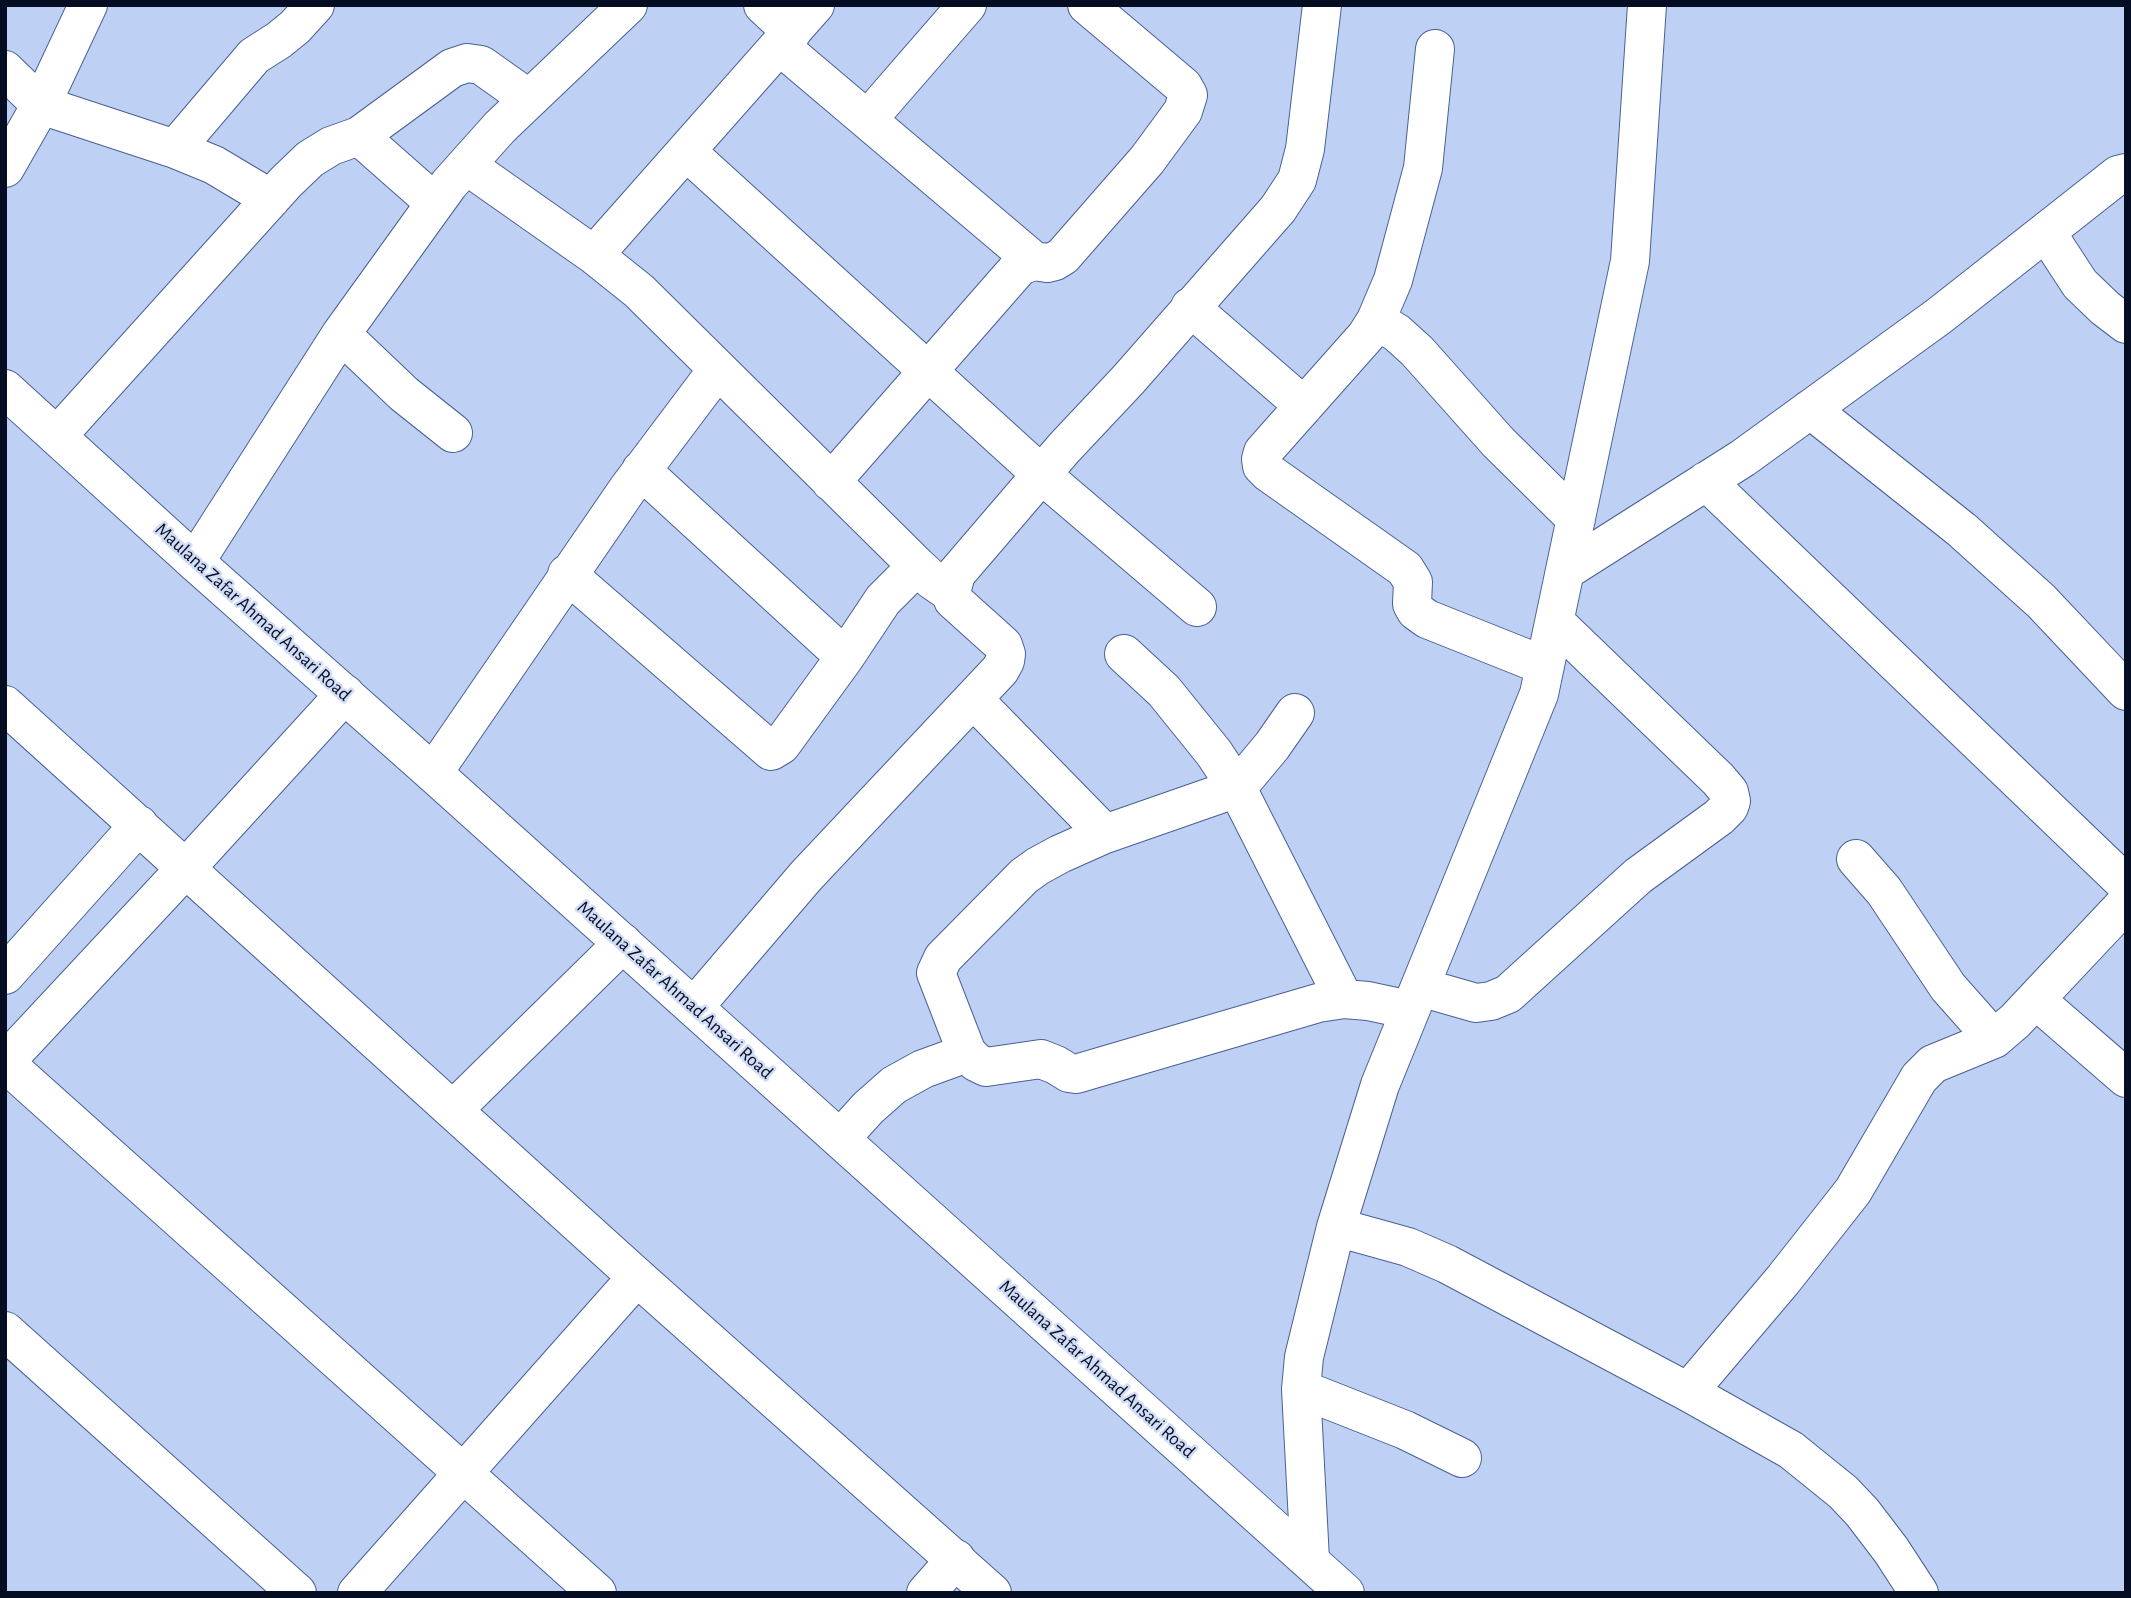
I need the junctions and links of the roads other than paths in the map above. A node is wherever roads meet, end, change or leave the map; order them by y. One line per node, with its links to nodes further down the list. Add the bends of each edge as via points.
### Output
1 (88, 5): 13 (street)
2 (315, 5): 16 (street, via 295,27 254,56)
3 (628, 5): 12 (street)
4 (763, 5): 9 (street)
5 (967, 5): 14 (street)
6 (1087, 5): 25 (street, via 1188,95 1183,111 1147,160 1063,256 1055,261)
7 (1322, 5): 26 (street, via 1305,149 1297,180 1278,209)
8 (1647, 5): 41 (street, via 1630,261)
9 (796, 28): 14 (street); 17 (street)
10 (1435, 48): 27 (street, via 1423,168 1393,280)
11 (5, 70): 13 (street)
12 (528, 99): 15 (street, via 481,65 467,63 452,68); 18 (street)
13 (41, 105): 16 (street); 19 (street)
14 (868, 119): 25 (street)
15 (359, 136): 21 (street, via 310,159); 22 (street)
16 (175, 149): 21 (street, via 214,165)
17 (686, 151): 24 (street); 31 (street)
18 (466, 165): 22 (street); 24 (street)
19 (5, 168)
20 (2126, 173): 23 (street)
21 (271, 199): 36 (street)
22 (435, 203): 29 (street)
23 (2046, 232): 28 (street, via 2080,284); 34 (street)
24 (594, 256): 30 (street, via 639,291)
25 (1034, 261): 31 (street, via 1020,267)
26 (1190, 307): 33 (street); 38 (street)
27 (1376, 320): 33 (street); 41 (street, via 1417,351 1498,442)
28 (2126, 324)
29 (341, 334): 35 (street); 42 (street)
30 (718, 369): 37 (street); 40 (street)
31 (928, 371): 38 (street); 40 (street)
32 (5, 389): 36 (street, Maulana Zafar Ahmad Ansari Road)
33 (1304, 406): 51 (street, via 1263,452 1262,466 1405,569 1413,582 1412,604 1427,619)
34 (1810, 409): 39 (street); 52 (street, via 1962,530 2031,592)
35 (453, 433)
36 (57, 436): 42 (street, Maulana Zafar Ahmad Ansari Road)
37 (641, 470): 45 (street); 50 (street)
38 (1041, 474): 46 (street, via 956,574); 47 (street)
39 (1706, 481): 44 (street); 63 (street)
40 (831, 482): 43 (street)
41 (1576, 519): 44 (street)
42 (195, 562): 53 (street, Maulana Zafar Ahmad Ansari Road)
43 (917, 566): 46 (street); 50 (street, via 883,600)
44 (1565, 571): 48 (street)
45 (567, 575): 50 (street, via 771,751 781,745); 57 (street)
46 (951, 593): 54 (street, via 1006,653 1000,670)
47 (1197, 607)
48 (1555, 622): 51 (street); 67 (street, via 1718,779 1729,792 1729,807 1638,876 1508,994 1476,1003)
49 (1124, 654): 58 (street, via 1164,691)
50 (845, 657)
51 (1545, 666): 67 (street, via 1539,694)
52 (2126, 691)
53 (345, 694): 57 (street, Maulana Zafar Ahmad Ansari Road); 62 (street)
54 (973, 699): 60 (street); 70 (street, via 806,876)
55 (5, 705): 59 (street)
56 (1295, 713): 58 (street)
57 (433, 773): 65 (street, Maulana Zafar Ahmad Ansari Road)
58 (1237, 788): 60 (street); 68 (street)
59 (139, 825): 62 (street); 66 (street)
60 (1105, 834): 72 (street, via 1024,876 943,958 936,973)
61 (1856, 859): 71 (street, via 1884,891 1948,987)
62 (186, 868): 73 (street); 75 (street)
63 (2126, 884)
64 (2126, 902): 69 (street)
65 (623, 943): 70 (street, Maulana Zafar Ahmad Ansari Road); 75 (street)
66 (5, 975)
67 (1415, 998): 68 (street); 77 (street, via 1380,1085)
68 (1344, 999): 72 (street, via 1076,1074 1041,1059 986,1067)
69 (2036, 1000): 71 (street); 74 (street)
70 (694, 1007): 76 (street, Maulana Zafar Ahmad Ansari Road)
71 (1994, 1039): 81 (street, via 1933,1064 1919,1078 1846,1201)
72 (967, 1053): 76 (street, via 923,1069 894,1086)
73 (5, 1063): 83 (street)
74 (2126, 1078)
75 (453, 1110): 78 (street)
76 (841, 1139): 85 (street, Maulana Zafar Ahmad Ansari Road)
77 (1336, 1227): 80 (street, via 1304,1357); 81 (street, via 1408,1247 1447,1264)
78 (637, 1277): 83 (street); 84 (street)
79 (5, 1331): 86 (street)
80 (1301, 1389): 82 (street); 85 (street)
81 (1688, 1392): 92 (street, via 1791,1450 1843,1492)
82 (1462, 1458)
83 (463, 1473): 87 (street); 88 (street)
84 (956, 1559): 89 (street); 90 (street)
85 (1310, 1559): 91 (street, Maulana Zafar Ahmad Ansari Road)
86 (297, 1593)
87 (357, 1593)
88 (597, 1593)
89 (926, 1593)
90 (992, 1593)
91 (1345, 1593)
92 (1919, 1593)

